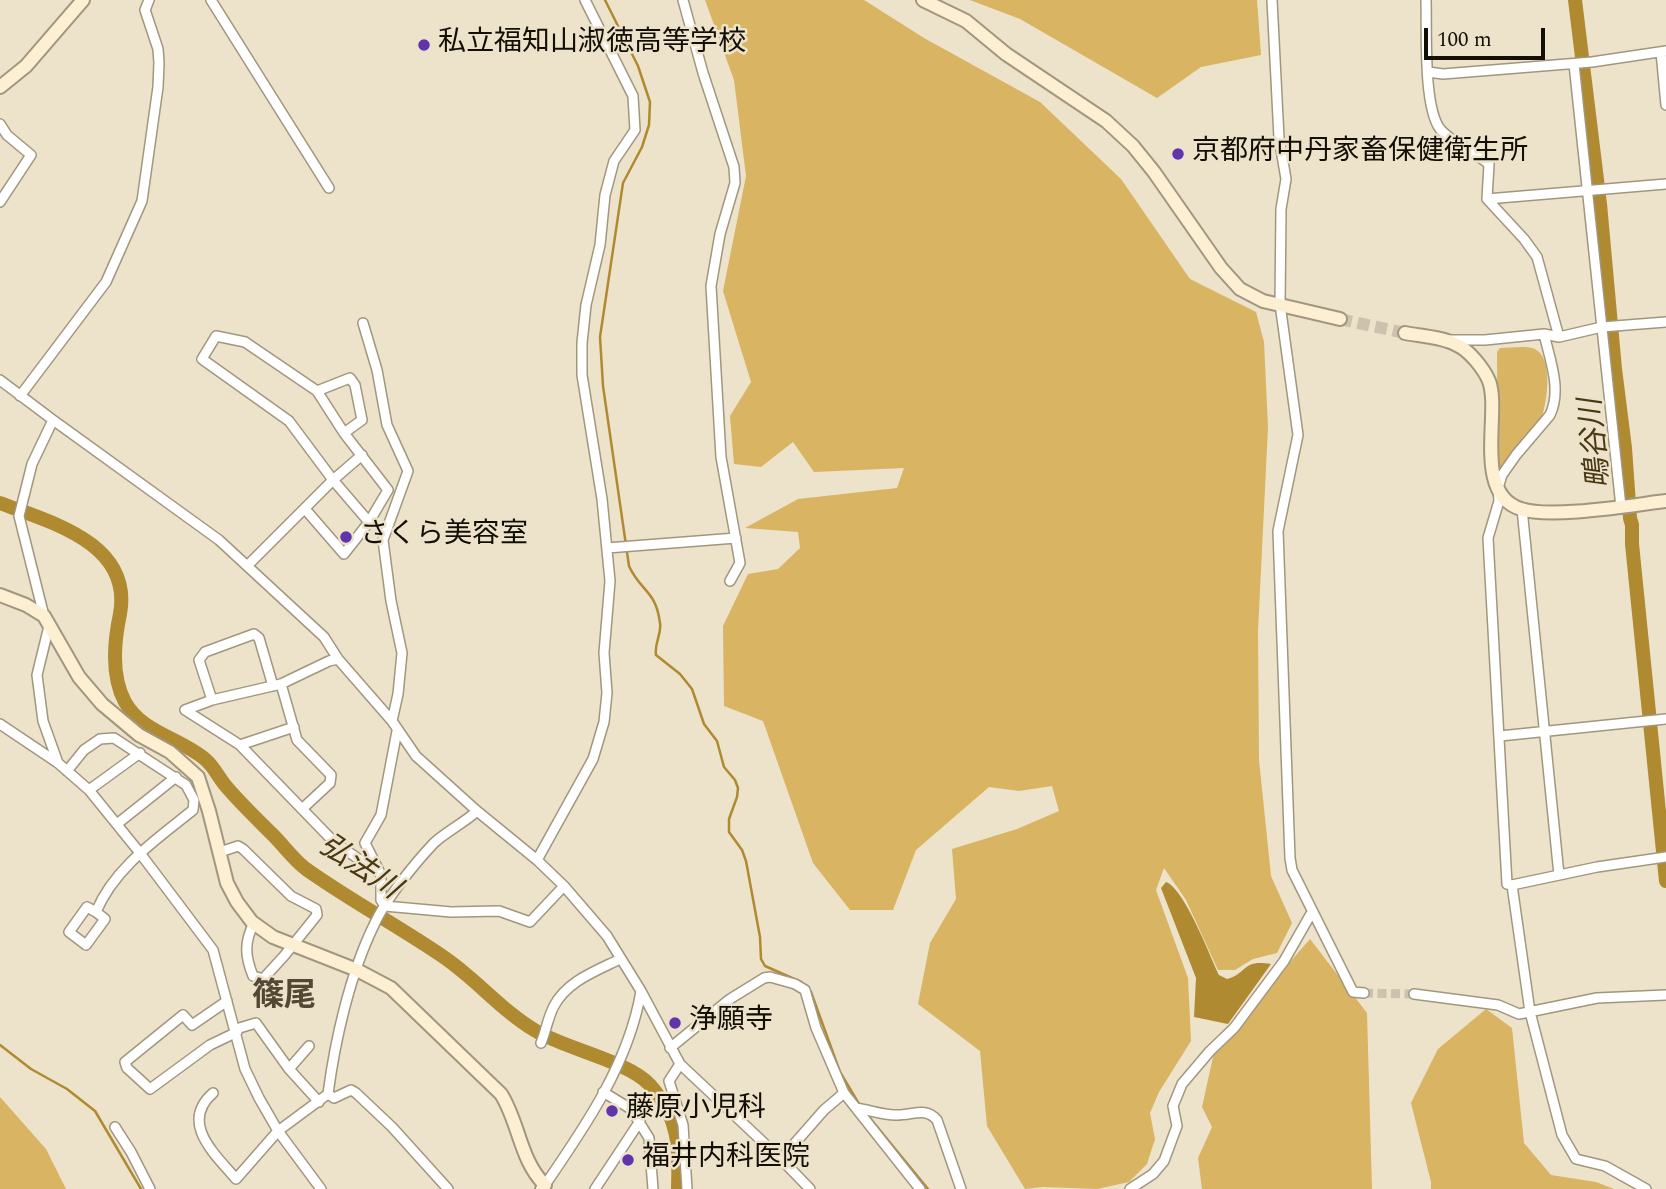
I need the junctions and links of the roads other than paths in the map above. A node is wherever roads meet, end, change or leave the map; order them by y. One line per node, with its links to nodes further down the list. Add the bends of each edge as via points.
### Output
1 (83, 0): 12 (street, via 26,66)
2 (149, 0): 31 (street, via 145,10 158,49 158,87 142,201 106,282)
3 (211, 0): 16 (street)
4 (584, 0): 43 (street, via 633,96 635,111 635,130 614,161 605,195 582,343 582,375)
5 (683, 0): 42 (street, via 734,167 735,183 711,286 711,313 721,457)
6 (923, 0): 20 (street, via 966,21 1006,54 1106,121 1154,172 1240,289)
7 (1272, 0): 20 (street, via 1279,138 1286,179 1281,209)
8 (1426, 0): 11 (street)
9 (1663, 52): 10 (street); 13 (street)
10 (1574, 64): 11 (street); 17 (street)
11 (1428, 72): 18 (street, via 1433,116 1441,130 1489,164)
12 (0, 87)
13 (1666, 104)
14 (0, 124): 19 (street, via 31,155)
15 (1666, 184): 17 (street)
16 (329, 188)
17 (1587, 192): 18 (street); 24 (street)
18 (1487, 199): 27 (street, via 1537,257)
19 (0, 202)
20 (1280, 304): 21 (street); 77 (street, via 1298,435 1278,531 1290,858)
21 (1340, 318)
22 (1666, 322): 24 (street)
23 (363, 323): 52 (street, via 387,425 408,471 383,540 402,653)
24 (1602, 327): 27 (street); 38 (street)
25 (1405, 333): 28 (street)
26 (1544, 334): 27 (street); 28 (street); 36 (street, via 1556,392 1554,408 1516,455)
27 (1559, 337)
28 (1440, 340): 36 (street, via 1471,356 1489,382 1490,452)
29 (0, 380): 31 (street)
30 (317, 391): 33 (street); 33 (street, via 350,378 355,385 362,420); 35 (street, via 246,342 216,336 202,359 289,421)
31 (20, 396): 32 (street)
32 (52, 420): 44 (street); 47 (street, via 32,464 19,516)
33 (344, 433): 34 (street)
34 (362, 455): 35 (street); 41 (street, via 388,490)
35 (333, 480): 39 (street); 41 (street)
36 (1498, 488): 40 (street); 57 (street, via 1499,501 1488,538)
37 (1666, 502): 38 (street)
38 (1622, 506): 40 (street, via 1548,512)
39 (305, 509): 41 (street, via 344,554); 44 (street)
40 (1522, 509): 56 (street)
41 (369, 522)
42 (736, 538): 43 (street); 45 (street, via 740,563)
43 (607, 548): 70 (street, via 610,581 604,722 593,759)
44 (248, 565): 48 (street, via 324,637)
45 (730, 581)
46 (0, 594): 47 (street, via 26,605)
47 (46, 621): 60 (street, via 37,675 43,721); 67 (street, via 79,677 102,704 198,777)
48 (338, 659): 49 (street); 52 (street)
49 (277, 685): 50 (street); 50 (street, via 254,634 205,652 199,660); 54 (street)
50 (212, 699): 58 (street, via 185,710)
51 (1666, 719): 56 (street)
52 (392, 721): 55 (street)
53 (0, 724): 60 (street)
54 (293, 727): 58 (street); 64 (street, via 297,740 331,775 330,783)
55 (397, 731): 65 (street, via 416,756); 71 (street, via 381,815 365,843)
56 (1545, 732): 57 (street); 72 (street)
57 (1500, 736): 73 (street, via 1507,884)
58 (240, 745): 64 (street)
59 (140, 753): 61 (street, via 114,738 100,739); 62 (street); 63 (street)
60 (58, 763): 61 (street)
61 (67, 771): 63 (street)
62 (176, 777): 66 (street); 68 (street, via 194,800 193,810)
63 (89, 790): 66 (street)
64 (302, 809): 71 (street, via 334,843)
65 (477, 811): 70 (street); 75 (street, via 436,841)
66 (117, 824): 68 (street)
67 (220, 852): 78 (street, via 227,883); 79 (street, via 238,846 291,896 316,909 317,915)
68 (140, 853): 76 (street, via 111,886); 86 (street, via 213,950)
69 (1666, 857): 72 (street)
70 (537, 860): 74 (street)
71 (381, 874): 75 (street)
72 (1559, 875): 73 (street)
73 (1512, 885): 87 (street)
74 (564, 886): 75 (street, via 530,922 499,911); 80 (street)
75 (384, 908): 81 (street)
76 (96, 912)
77 (1312, 912): 83 (street, via 1353,992); 114 (street, via 1284,961 1234,1028 1182,1084 1174,1107 1177,1126 1164,1161)
78 (254, 923): 79 (street); 79 (street, via 247,937 246,959 253,976 263,979)
79 (292, 946): 81 (street)
80 (620, 958): 82 (street); 89 (street, via 562,992)
81 (357, 970): 97 (street); 104 (street, via 391,988 501,1094)
82 (641, 992): 91 (street); 94 (street, via 636,1020)
83 (1364, 993)
84 (1414, 994): 87 (street, via 1498,1005 1519,1014)
85 (1666, 995): 87 (street, via 1597,998)
86 (227, 1001): 88 (street); 88 (street, via 192,1025 183,1015 125,1062 150,1088)
87 (1530, 1012): 115 (street, via 1562,1135 1576,1159 1605,1166)
88 (236, 1031): 93 (street, via 256,1023); 102 (street, via 245,1069)
89 (541, 1043)
90 (309, 1046): 93 (street)
91 (670, 1048): 92 (street); 96 (street, via 730,999 770,977 805,990)
92 (680, 1064): 103 (street); 110 (street, via 669,1081 683,1125)
93 (289, 1069): 98 (street)
94 (603, 1092): 100 (street, via 631,1109); 104 (street)
95 (213, 1093): 102 (street, via 198,1115 201,1136 236,1179)
96 (844, 1093): 99 (street); 103 (street)
97 (328, 1094): 98 (street); 107 (street, via 334,1098 351,1090 356,1093)
98 (319, 1102): 102 (street)
99 (856, 1108): 112 (street); 113 (street, via 895,1116 931,1113)
100 (640, 1121): 108 (street); 109 (street, via 649,1138)
101 (115, 1127): 105 (street)
102 (278, 1131): 106 (street)
103 (782, 1158): 111 (street)
104 (543, 1187)
105 (150, 1189)
106 (321, 1189)
107 (448, 1189)
108 (595, 1189)
109 (653, 1189)
110 (687, 1189)
111 (810, 1189)
112 (920, 1189)
113 (961, 1189)
114 (1130, 1189)
115 (1646, 1189)

